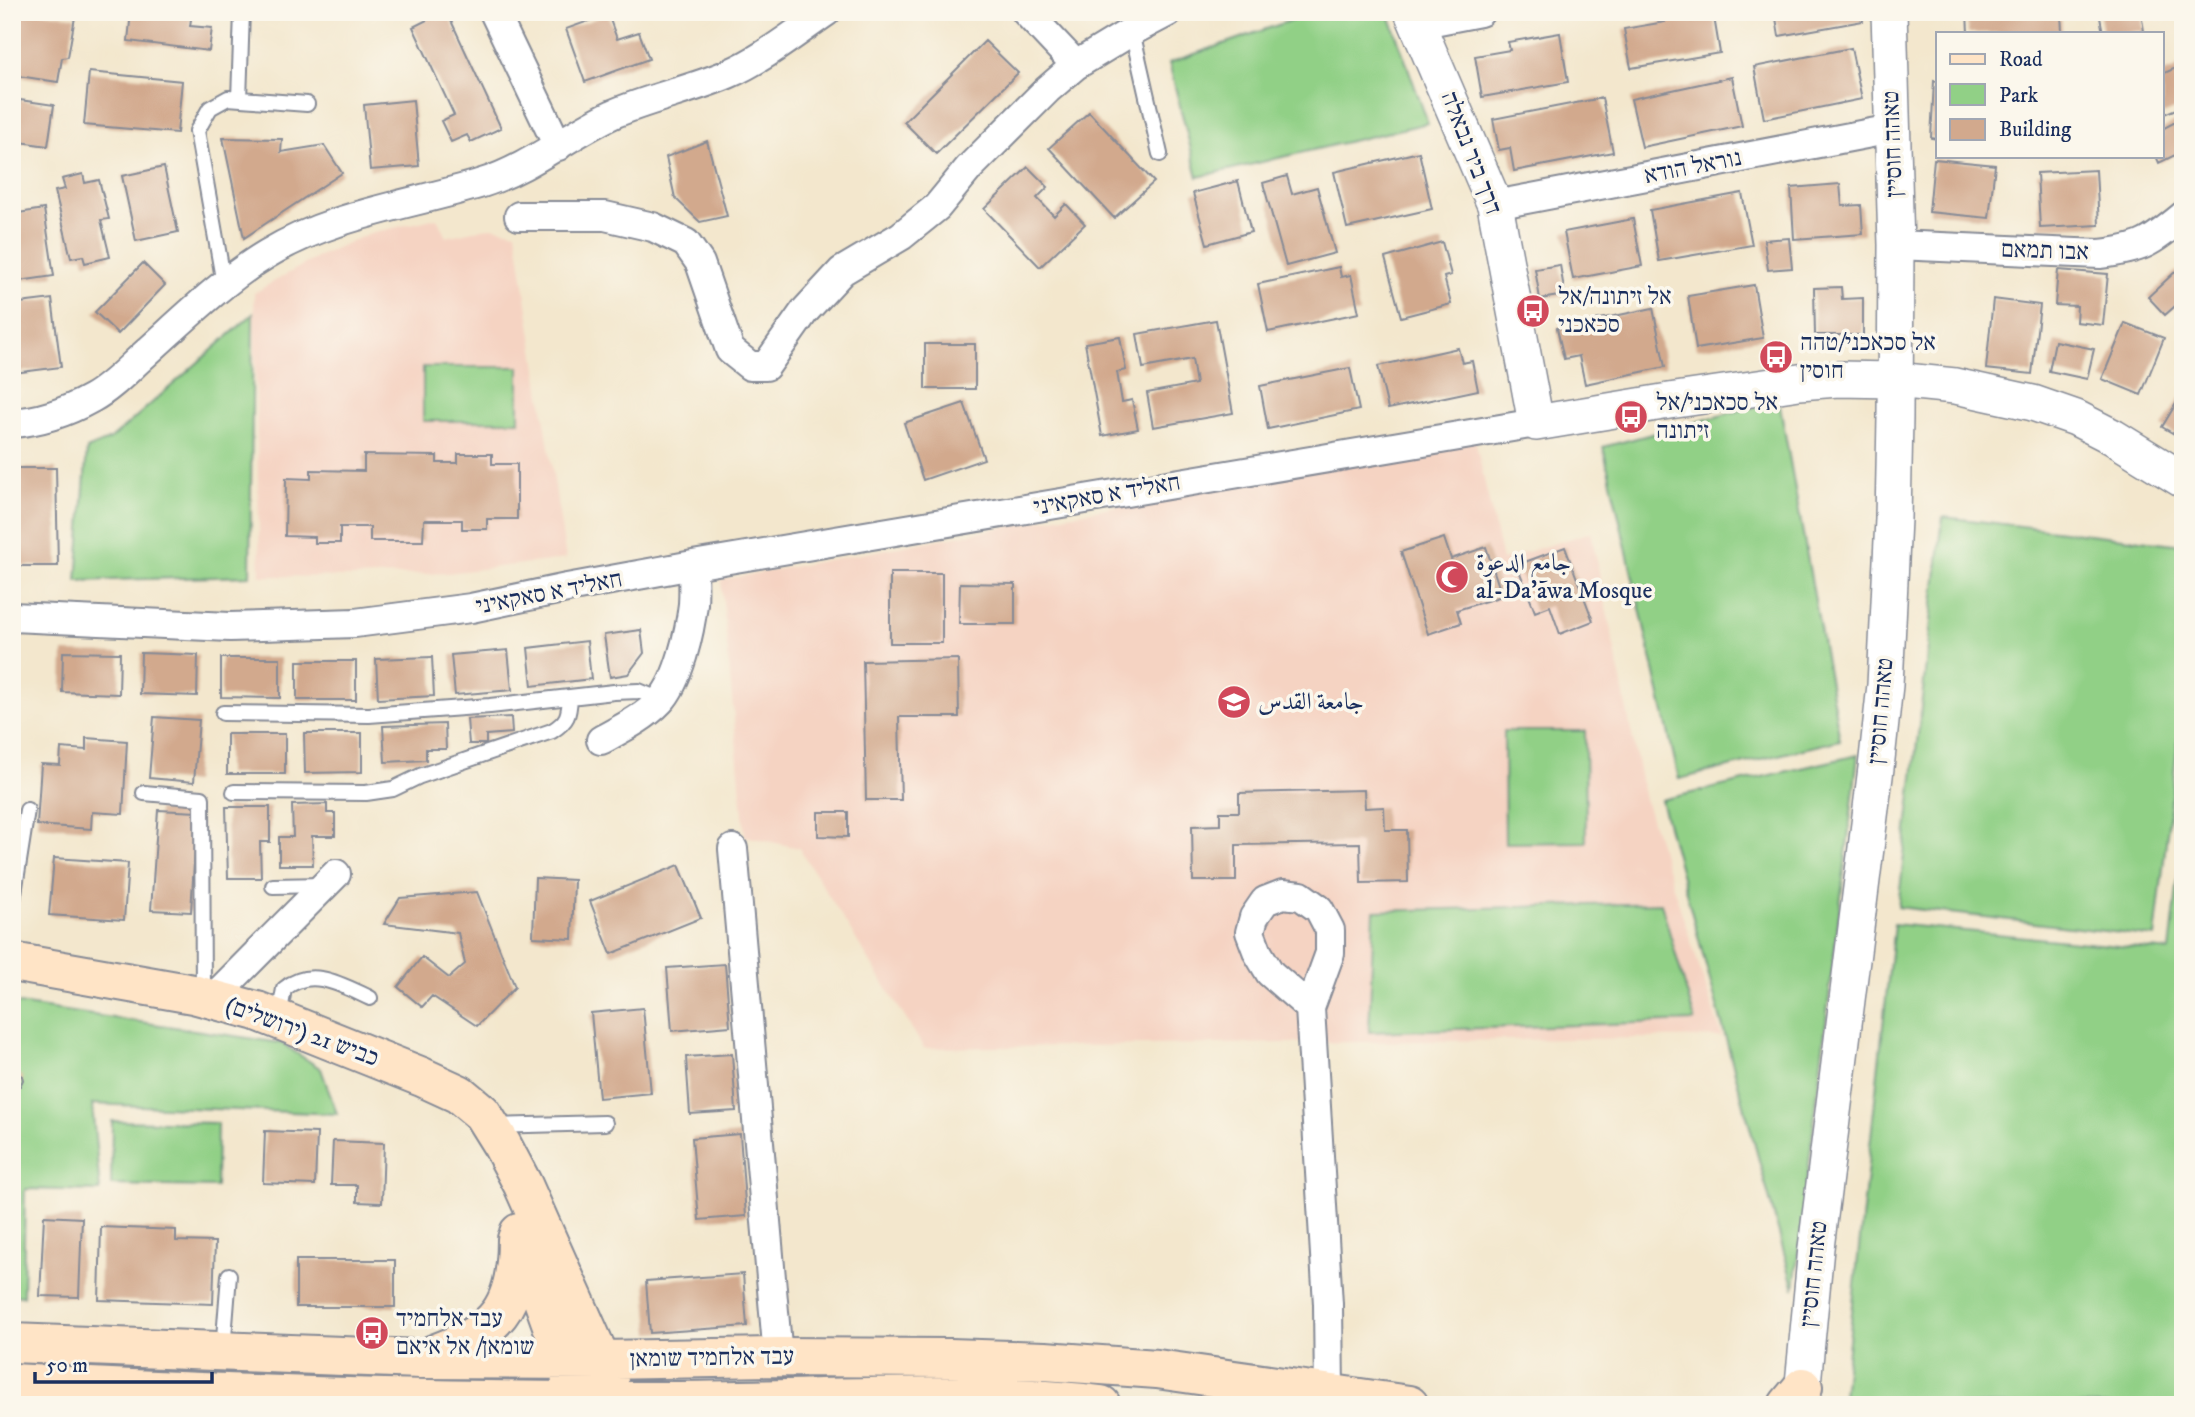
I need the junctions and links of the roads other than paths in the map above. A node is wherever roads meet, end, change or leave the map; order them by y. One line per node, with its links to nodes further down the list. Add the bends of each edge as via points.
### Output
1 (242, 12): 11 (lane)
2 (494, 12): 14 (street)
3 (826, 12): 14 (street, via 729,74 615,113)
4 (1026, 12): 10 (street)
5 (1168, 12): 9 (street)
6 (1480, 12): 8 (street)
7 (1889, 12): 13 (street, טאהה חוסיין)
8 (1415, 18): 16 (street, דרך ביר נבאלה)
9 (1132, 31): 10 (street); 15 (lane)
10 (1076, 65): 17 (street, via 969,168 937,207 901,236 842,271 804,312 766,366 750,366 730,350 700,263 686,243 653,227 605,216)
11 (239, 99): 12 (lane); 20 (lane, via 228,98 211,108 197,131)
12 (307, 104)
13 (1892, 129): 16 (street, נוראל הודא); 19 (street, טאהה חוסיין)
14 (558, 146): 20 (street, via 484,182 316,231 270,253)
15 (1160, 154)
16 (1495, 205): 23 (street, דרך ביר נבאלה)
17 (519, 216)
18 (2183, 216): 19 (street, אבו תמאם, via 2152,241 2131,250 2100,254)
19 (1896, 245): 21 (street, טאהה חוסיין)
20 (224, 284): 22 (street, via 94,397 61,413)
21 (1895, 380): 23 (street, חאליד א סאקאיני, via 1799,383); 24 (street, חאליד א סאקאיני, via 1995,393 2055,410 2113,437); 57 (street, טאהה חוסיין, via 1885,685)
22 (12, 423)
23 (1535, 423): 25 (street, חאליד א סאקאיני)
24 (2183, 480)
25 (693, 565): 26 (street, חאליד א סאקאיני, via 471,608 355,623 230,627); 28 (street, via 686,640)
26 (12, 617)
27 (570, 697): 28 (lane, via 639,691); 29 (lane, via 369,715); 31 (lane, via 569,713 552,731 393,789)
28 (661, 701): 30 (street)
29 (223, 713)
30 (601, 740)
31 (234, 792)
32 (144, 793): 39 (lane, via 202,798)
33 (27, 810): 37 (lane)
34 (733, 849): 51 (street)
35 (330, 879): 36 (lane); 39 (street)
36 (273, 886)
37 (12, 906)
38 (12, 961): 39 (main road, כביש 21 (ירושלים))
39 (208, 998): 42 (main road, כביש 21 (ירושלים))
40 (370, 998): 42 (lane, via 336,982 294,980 284,989)
41 (1311, 1007): 55 (street)
42 (279, 1018): 44 (main road, כביש 21 (ירושלים), via 458,1094 472,1103)
43 (605, 1123): 44 (lane)
44 (491, 1127): 45 (main road, כביש 21 (ירושלים)); 53 (main road, כביש 21 (ירושלים), via 523,1185)
45 (517, 1226): 52 (main road, via 515,1272 497,1318 472,1338); 53 (main road, כביש 21 (ירושלים))
46 (229, 1275): 50 (lane)
47 (12, 1334): 49 (street)
48 (12, 1343): 49 (main road, עבד אלחמיד שומאן)
49 (54, 1346): 50 (main road, עבד אלחמיד שומאן)
50 (223, 1351): 52 (main road, עבד אלחמיד שומאן)
51 (778, 1357): 53 (main road, עבד אלחמיד שומאן); 55 (main road, עבד אלחמיד שומאן, via 1045,1361 1157,1369)
52 (421, 1359): 53 (main road, עבד אלחמיד שומאן)
53 (583, 1359): 59 (main road, כביש 21 (ירושלים))
54 (12, 1383): 56 (main road, עבד אלחמיד שומאן)
55 (1329, 1394): 62 (main road, עבד אלחמיד שומאן)
56 (100, 1396): 59 (main road, עבד אלחמיד שומאן)
57 (1798, 1399)
58 (1046, 1402): 60 (main road, עבד אלחמיד שומאן, via 945,1396); 61 (main road, עבד אלחמיד שומאן)
59 (598, 1403): 60 (main road, עבד אלחמיד שומאן)
60 (667, 1403)
61 (1101, 1405)
62 (1409, 1405)

